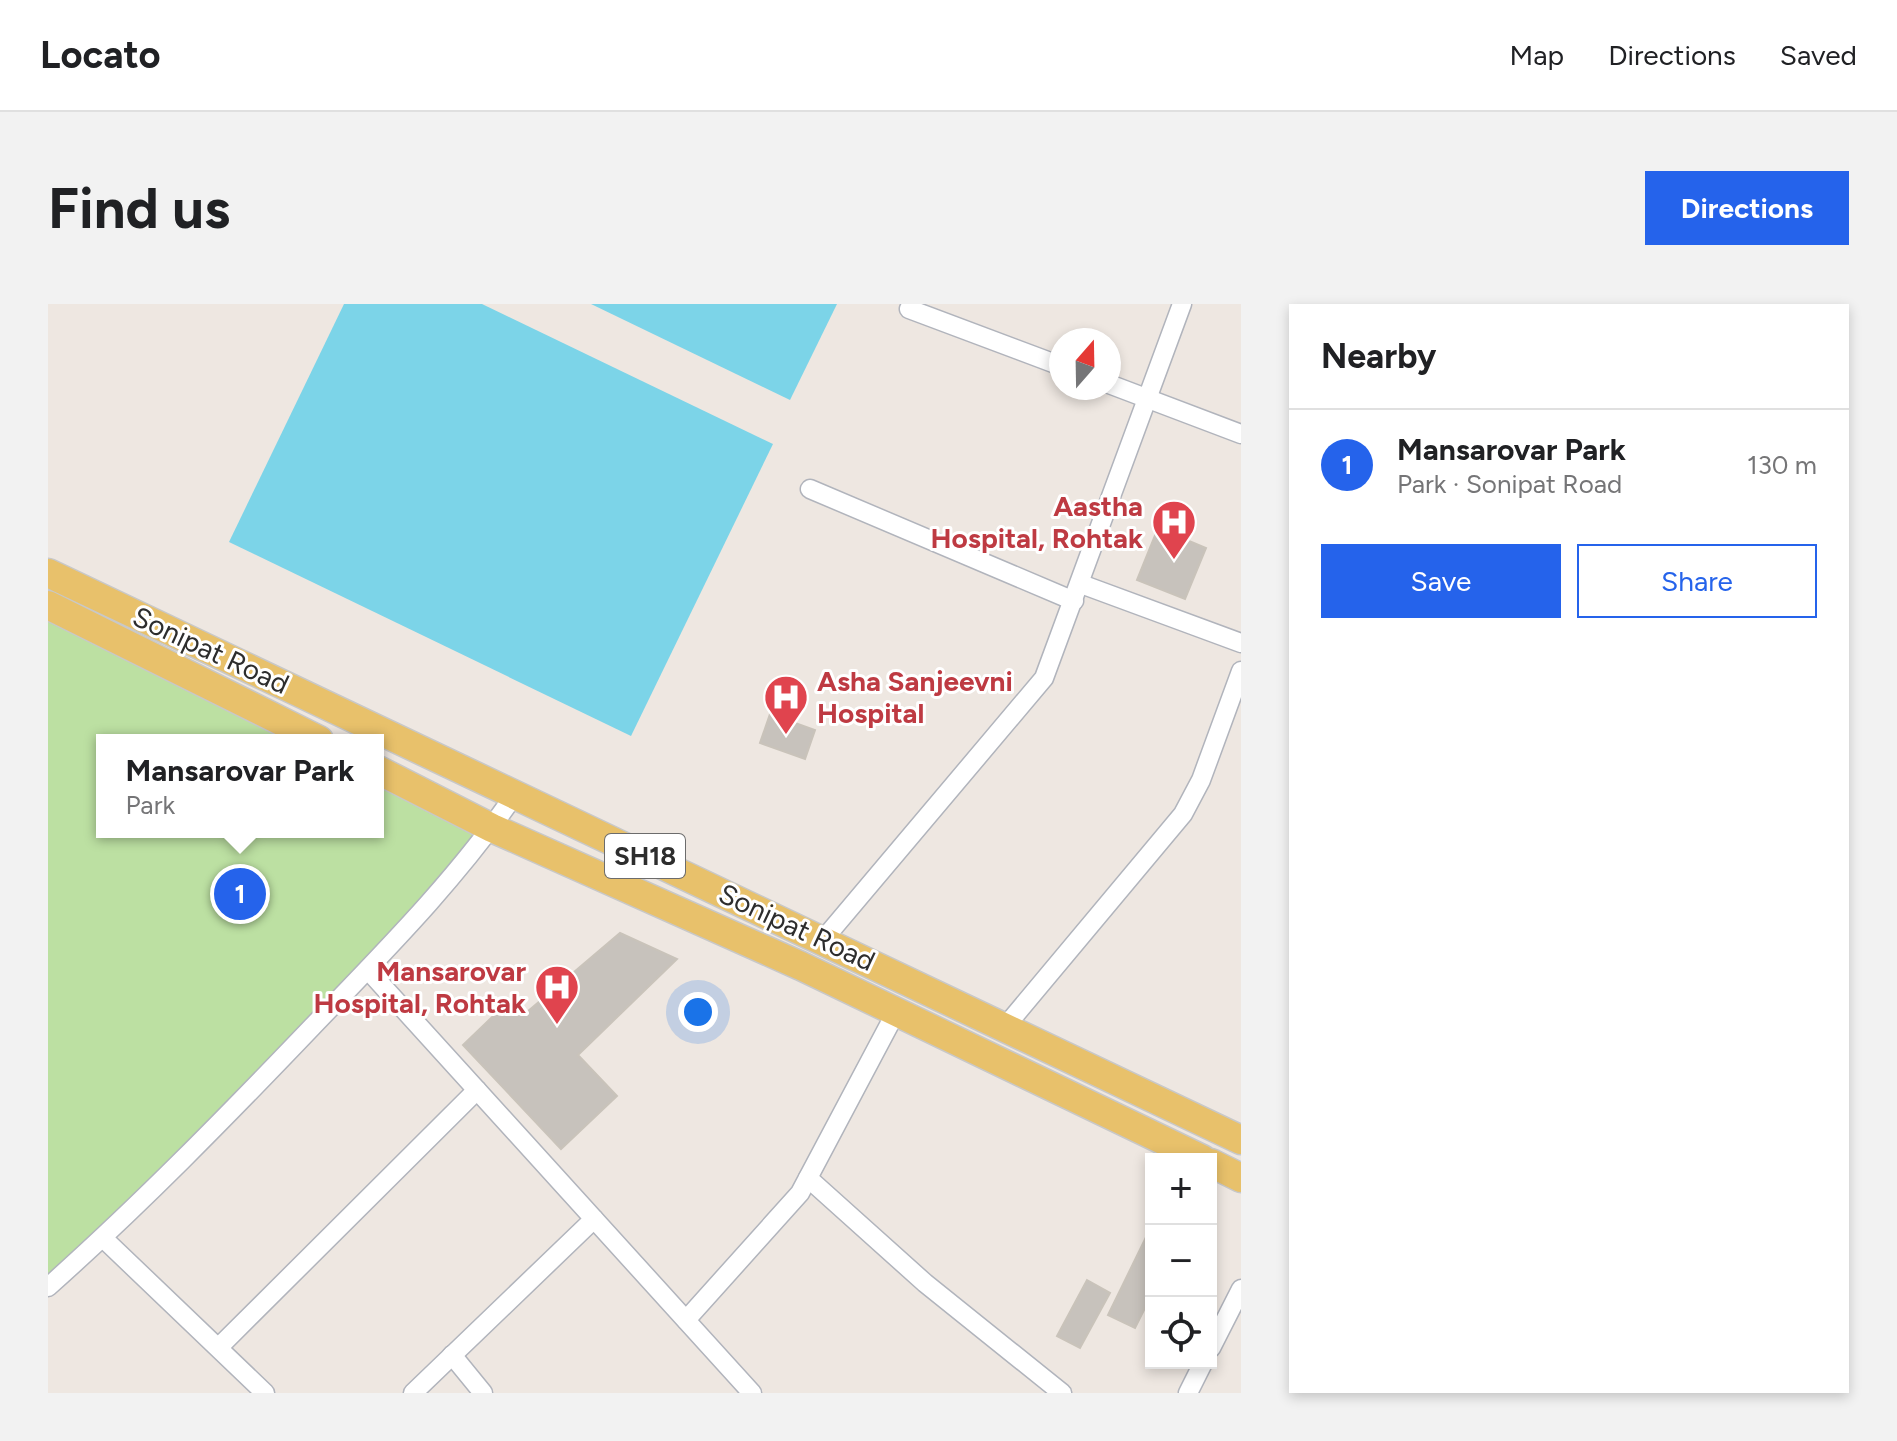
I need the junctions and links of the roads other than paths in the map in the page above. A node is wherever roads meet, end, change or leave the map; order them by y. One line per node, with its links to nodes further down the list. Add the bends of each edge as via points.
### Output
1 (1182, 304): 5 (street)
2 (909, 309): 3 (street)
3 (1049, 362)
4 (1121, 389): 5 (street)
5 (1148, 399): 6 (street); 9 (street)
6 (1241, 434)
7 (810, 489): 9 (street)
8 (48, 573): 11 (main road, Sonipat Road / SH18)
9 (1077, 592): 12 (street); 19 (street, via 1044,678)
10 (48, 605): 13 (main road, Sonipat Road)
11 (142, 617): 13 (main road); 17 (main road, Sonipat Road / SH18)
12 (1241, 643)
13 (130, 644): 15 (main road, Sonipat Road)
14 (1241, 671): 22 (street, via 1183,814)
15 (307, 734)
16 (384, 773): 18 (main road, Sonipat Road / SH18)
17 (515, 794): 18 (street); 19 (main road, Sonipat Road / SH18)
18 (492, 828): 20 (street); 21 (main road, Sonipat Road / SH18)
19 (823, 940): 22 (main road, Sonipat Road / SH18)
20 (368, 970): 23 (street); 30 (street)
21 (896, 1012): 25 (main road, Sonipat Road / SH18); 27 (street)
22 (1005, 1027): 24 (main road, Sonipat Road / SH18)
23 (477, 1090): 29 (street); 35 (street)
24 (1241, 1140)
25 (1190, 1153)
26 (1217, 1166): 28 (main road)
27 (808, 1178): 33 (street); 42 (street, via 925,1283)
28 (1241, 1178)
29 (594, 1219): 33 (street); 36 (street)
30 (103, 1238): 31 (street); 35 (street)
31 (48, 1287)
32 (1241, 1289): 34 (street)
33 (686, 1320): 41 (street)
34 (1217, 1336)
35 (219, 1347): 38 (street)
36 (452, 1355): 39 (street); 40 (street)
37 (1200, 1369): 43 (street)
38 (265, 1393)
39 (413, 1393)
40 (483, 1393)
41 (752, 1393)
42 (1062, 1393)
43 (1188, 1393)

